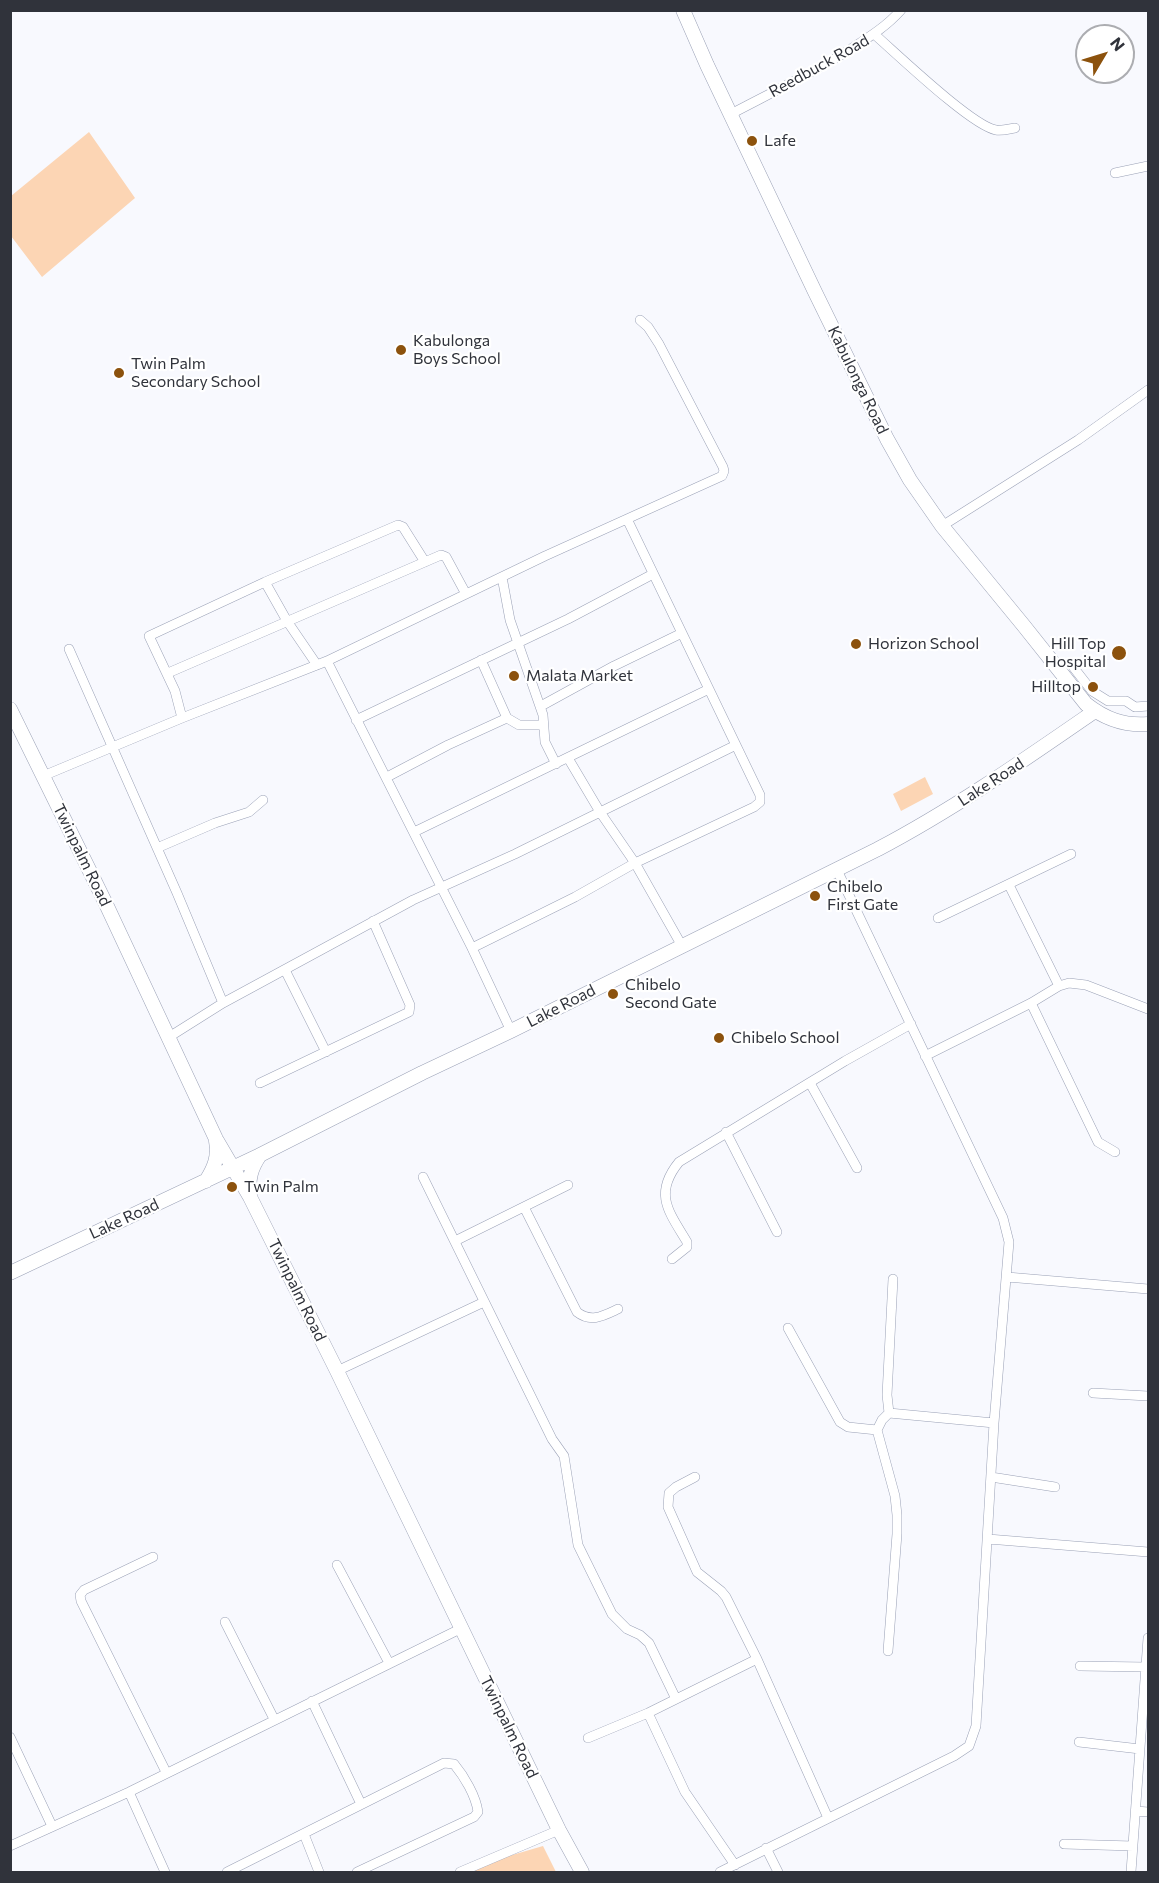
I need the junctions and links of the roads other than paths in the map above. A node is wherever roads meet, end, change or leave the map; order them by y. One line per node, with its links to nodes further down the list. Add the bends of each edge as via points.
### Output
1 (683, 10): 4 (main road, Kabulonga Road)
2 (902, 10): 3 (street, Reedbuck Road)
3 (874, 34): 4 (street, Reedbuck Road); 5 (street, via 984,125 996,130)
4 (731, 114): 11 (main road, Kabulonga Road, via 887,439)
5 (1015, 128)
6 (1149, 166): 7 (street)
7 (1115, 173)
8 (640, 320): 10 (street, via 659,344 724,471 718,479)
9 (1149, 390): 11 (street, via 1078,441)
10 (627, 519): 13 (street); 14 (street)
11 (942, 526): 30 (main road, Kabulonga Road, via 1074,691)
12 (425, 562): 15 (street, via 398,525); 16 (street, via 443,556); 17 (street)
13 (653, 574): 18 (street); 19 (street)
14 (502, 578): 16 (street); 19 (street)
15 (265, 582): 17 (street); 25 (street, via 149,636)
16 (466, 594): 22 (street)
17 (287, 621): 23 (street); 25 (street)
18 (682, 633): 26 (street); 27 (street)
19 (517, 643): 21 (street); 27 (street)
20 (69, 649): 37 (street)
21 (481, 660): 32 (street); 33 (street)
22 (327, 661): 23 (street); 33 (street)
23 (317, 665): 31 (street)
24 (1074, 668): 28 (street, via 1092,691 1108,701)
25 (168, 673): 31 (street)
26 (709, 689): 36 (street); 38 (street)
27 (541, 706): 35 (street)
28 (1149, 706)
29 (10, 709): 40 (main road, Twinpalm Road)
30 (1095, 711): 34 (main road, via 1127,725); 48 (main road, Lake Road, via 965,800)
31 (182, 718): 37 (street)
32 (507, 718): 35 (street, via 519,725); 41 (street)
33 (356, 720): 41 (street)
34 (1149, 724)
35 (543, 725): 39 (street, via 545,742)
36 (736, 745): 43 (street); 47 (street, via 760,795 758,805)
37 (112, 747): 40 (street); 45 (street)
38 (568, 758): 39 (street); 43 (street)
39 (556, 765): 44 (street)
40 (43, 776): 62 (main road, Twinpalm Road)
41 (387, 777): 44 (street)
42 (263, 800): 45 (street, via 249,812)
43 (600, 812): 47 (street); 50 (street)
44 (414, 832): 50 (street)
45 (157, 848): 58 (street)
46 (1071, 854): 49 (street)
47 (635, 863): 53 (street); 54 (street)
48 (837, 870): 53 (main road, Lake Road); 60 (street)
49 (1009, 885): 51 (street); 56 (street)
50 (442, 888): 52 (street); 54 (street)
51 (938, 918)
52 (373, 921): 55 (street); 63 (street, via 411,1010)
53 (682, 946): 61 (main road, Lake Road)
54 (472, 948): 61 (street)
55 (285, 970): 58 (street); 63 (street)
56 (1059, 986): 57 (street); 59 (street, via 1086,985)
57 (1030, 1003): 64 (street); 69 (street, via 1098,1142)
58 (224, 1004): 62 (street)
59 (1149, 1010)
60 (911, 1024): 64 (street); 66 (street)
61 (511, 1031): 70 (main road, Lake Road)
62 (169, 1037): 68 (main road, Twinpalm Road)
63 (326, 1052): 65 (street)
64 (925, 1056): 82 (street, via 1003,1218 1009,1242)
65 (260, 1083)
66 (810, 1083): 67 (street); 72 (street)
67 (726, 1132): 78 (street); 80 (street, via 679,1162 670,1173 665,1195 669,1211 687,1242)
68 (216, 1139): 71 (main road, Twinpalm Road); 74 (main road, via 216,1161)
69 (1115, 1152)
70 (261, 1155): 71 (main road, Lake Road); 76 (main road, via 250,1175)
71 (232, 1168): 74 (main road, Lake Road); 76 (main road, Twinpalm Road)
72 (857, 1168)
73 (423, 1177): 79 (street)
74 (206, 1181): 81 (main road, Lake Road)
75 (568, 1185): 77 (street)
76 (250, 1197): 88 (main road, Twinpalm Road)
77 (524, 1207): 79 (street); 86 (street, via 577,1312 594,1319)
78 (777, 1232)
79 (455, 1241): 85 (street)
80 (672, 1259)
81 (10, 1273)
82 (1007, 1277): 84 (street); 92 (street)
83 (893, 1279): 91 (street)
84 (1149, 1289)
85 (484, 1302): 88 (street); 109 (street, via 552,1439 564,1455 578,1545 612,1614 649,1643)
86 (618, 1309)
87 (788, 1328): 93 (street, via 840,1422 848,1427)
88 (337, 1371): 102 (main road, Twinpalm Road)
89 (1093, 1393): 90 (street)
90 (1149, 1396)
91 (889, 1413): 92 (street); 93 (street)
92 (994, 1423): 95 (street)
93 (878, 1430): 104 (street, via 897,1515)
94 (695, 1477): 105 (street, via 669,1493 668,1507 697,1572 726,1597)
95 (991, 1477): 96 (street); 97 (street)
96 (1054, 1487)
97 (988, 1539): 98 (street); 123 (street, via 976,1726 969,1746)
98 (1149, 1552)
99 (153, 1557): 118 (street, via 80,1594)
100 (337, 1565): 106 (street)
101 (225, 1622): 113 (street)
102 (462, 1628): 106 (street); 125 (main road, Twinpalm Road)
103 (1149, 1638): 108 (street)
104 (888, 1651)
105 (757, 1659): 109 (street); 123 (street)
106 (389, 1663): 110 (street)
107 (1080, 1666): 108 (street)
108 (1146, 1667): 111 (street)
109 (676, 1699): 112 (street)
110 (312, 1701): 113 (street); 120 (street)
111 (1146, 1704): 117 (street)
112 (648, 1713): 115 (street); 131 (street, via 685,1792)
113 (274, 1719): 118 (street)
114 (10, 1737): 124 (street)
115 (588, 1738)
116 (1079, 1742): 117 (street)
117 (1140, 1749): 121 (street)
118 (166, 1772): 119 (street)
119 (129, 1792): 124 (street); 132 (street)
120 (361, 1804): 126 (street); 135 (street, via 444,1763 454,1764 459,1770 478,1812)
121 (1136, 1811): 122 (street); 129 (street)
122 (1149, 1812)
123 (828, 1818): 130 (street)
124 (52, 1826): 128 (street)
125 (559, 1830): 136 (street); 137 (main road, Twinpalm Road)
126 (304, 1834): 133 (street); 134 (street)
127 (1064, 1844): 129 (street)
128 (10, 1846)
129 (1133, 1846): 140 (street)
130 (766, 1848): 131 (street); 139 (street)
131 (735, 1865): 138 (street)
132 (165, 1872)
133 (226, 1872)
134 (319, 1872)
135 (357, 1872)
136 (460, 1872)
137 (582, 1872)
138 (720, 1872)
139 (778, 1872)
140 (1131, 1872)

